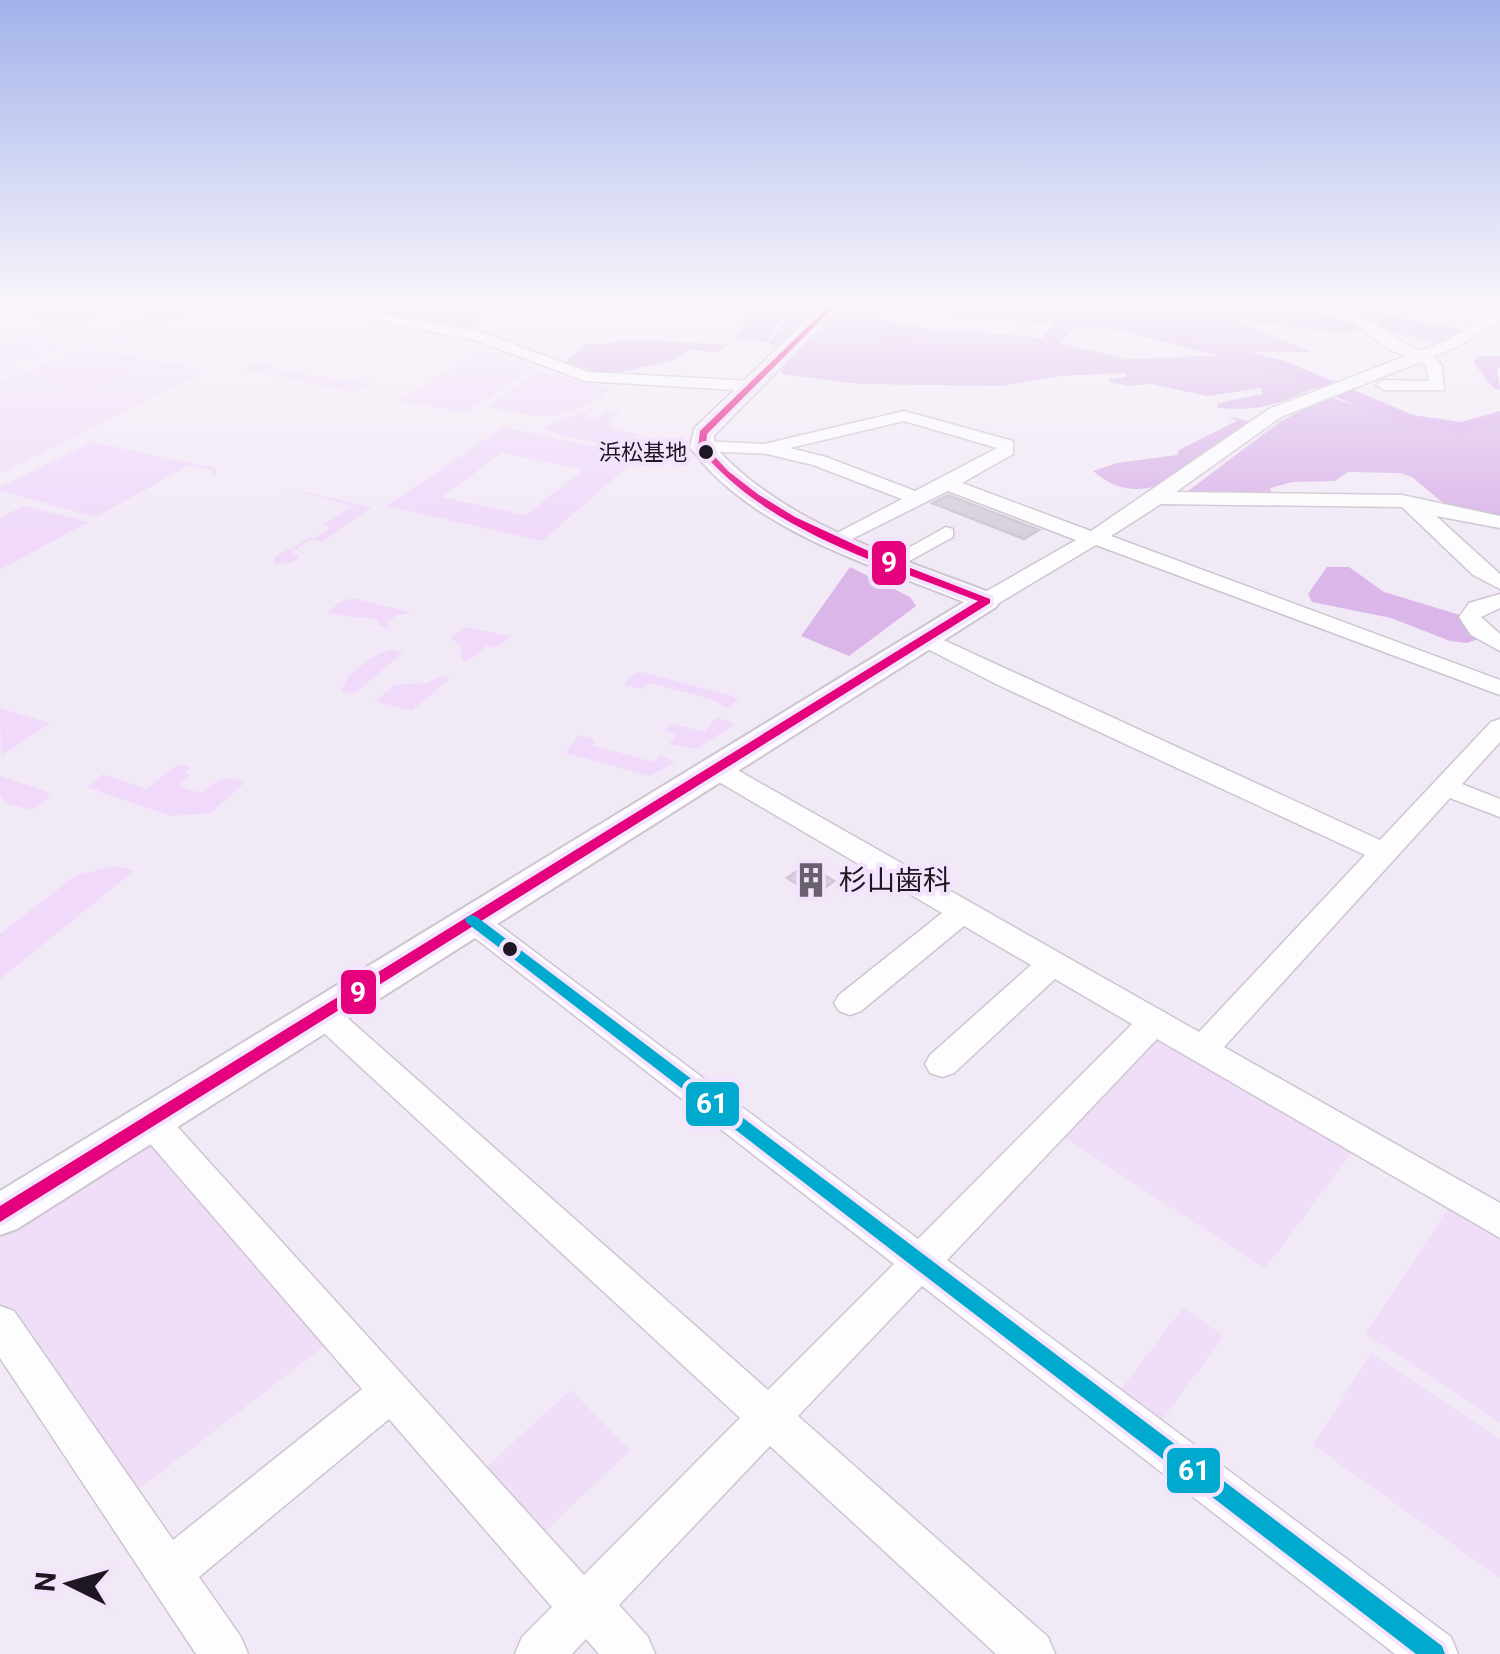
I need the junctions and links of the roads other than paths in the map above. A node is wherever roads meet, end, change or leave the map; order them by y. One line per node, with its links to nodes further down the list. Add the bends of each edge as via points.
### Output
1 (640, 380): 5 (street)
2 (758, 380): 5 (main road)
3 (1355, 380): 10 (street, via 1275,412)
4 (1437, 380): 6 (street, via 1438,386)
5 (752, 386): 7 (main road, via 704,433)
6 (1392, 386)
7 (702, 446): 8 (street); 16 (main road, via 777,510)
8 (768, 449): 9 (street, via 916,498); 9 (street, via 904,416 1007,445)
9 (947, 484): 15 (street)
10 (1156, 498): 12 (street); 15 (street)
11 (910, 502): 16 (street)
12 (1419, 505): 13 (street); 18 (street, via 1480,572)
13 (1500, 522)
14 (946, 533): 17 (street)
15 (1094, 538): 19 (street); 23 (street)
16 (840, 539): 17 (main road)
17 (893, 562): 19 (main road)
18 (1500, 583)
19 (986, 601): 21 (main road)
20 (1500, 601): 22 (street, via 1470,617)
21 (926, 639): 25 (main road); 28 (street)
22 (1500, 644)
23 (1500, 688)
24 (1500, 726): 26 (street)
25 (716, 769): 29 (street); 30 (main road)
26 (1445, 786): 27 (street); 28 (street)
27 (1500, 809)
28 (1384, 852): 35 (street)
29 (962, 912): 31 (street); 32 (street)
30 (472, 920): 33 (main road); 40 (street)
31 (1052, 964): 34 (street); 36 (street)
32 (850, 1003)
33 (324, 1015): 37 (main road); 43 (street)
34 (1154, 1022): 35 (street); 40 (street)
35 (1202, 1050): 39 (street)
36 (942, 1064)
37 (152, 1122): 38 (main road); 42 (street)
38 (0, 1215)
39 (1500, 1222)
40 (920, 1262): 43 (street); 50 (street)
41 (0, 1324): 44 (street)
42 (390, 1391): 44 (street); 45 (street)
43 (770, 1416): 45 (street); 49 (street)
44 (169, 1573): 46 (street)
45 (585, 1606): 47 (street); 48 (street)
46 (224, 1654)
47 (538, 1654)
48 (630, 1654)
49 (1031, 1654)
50 (1434, 1654)

